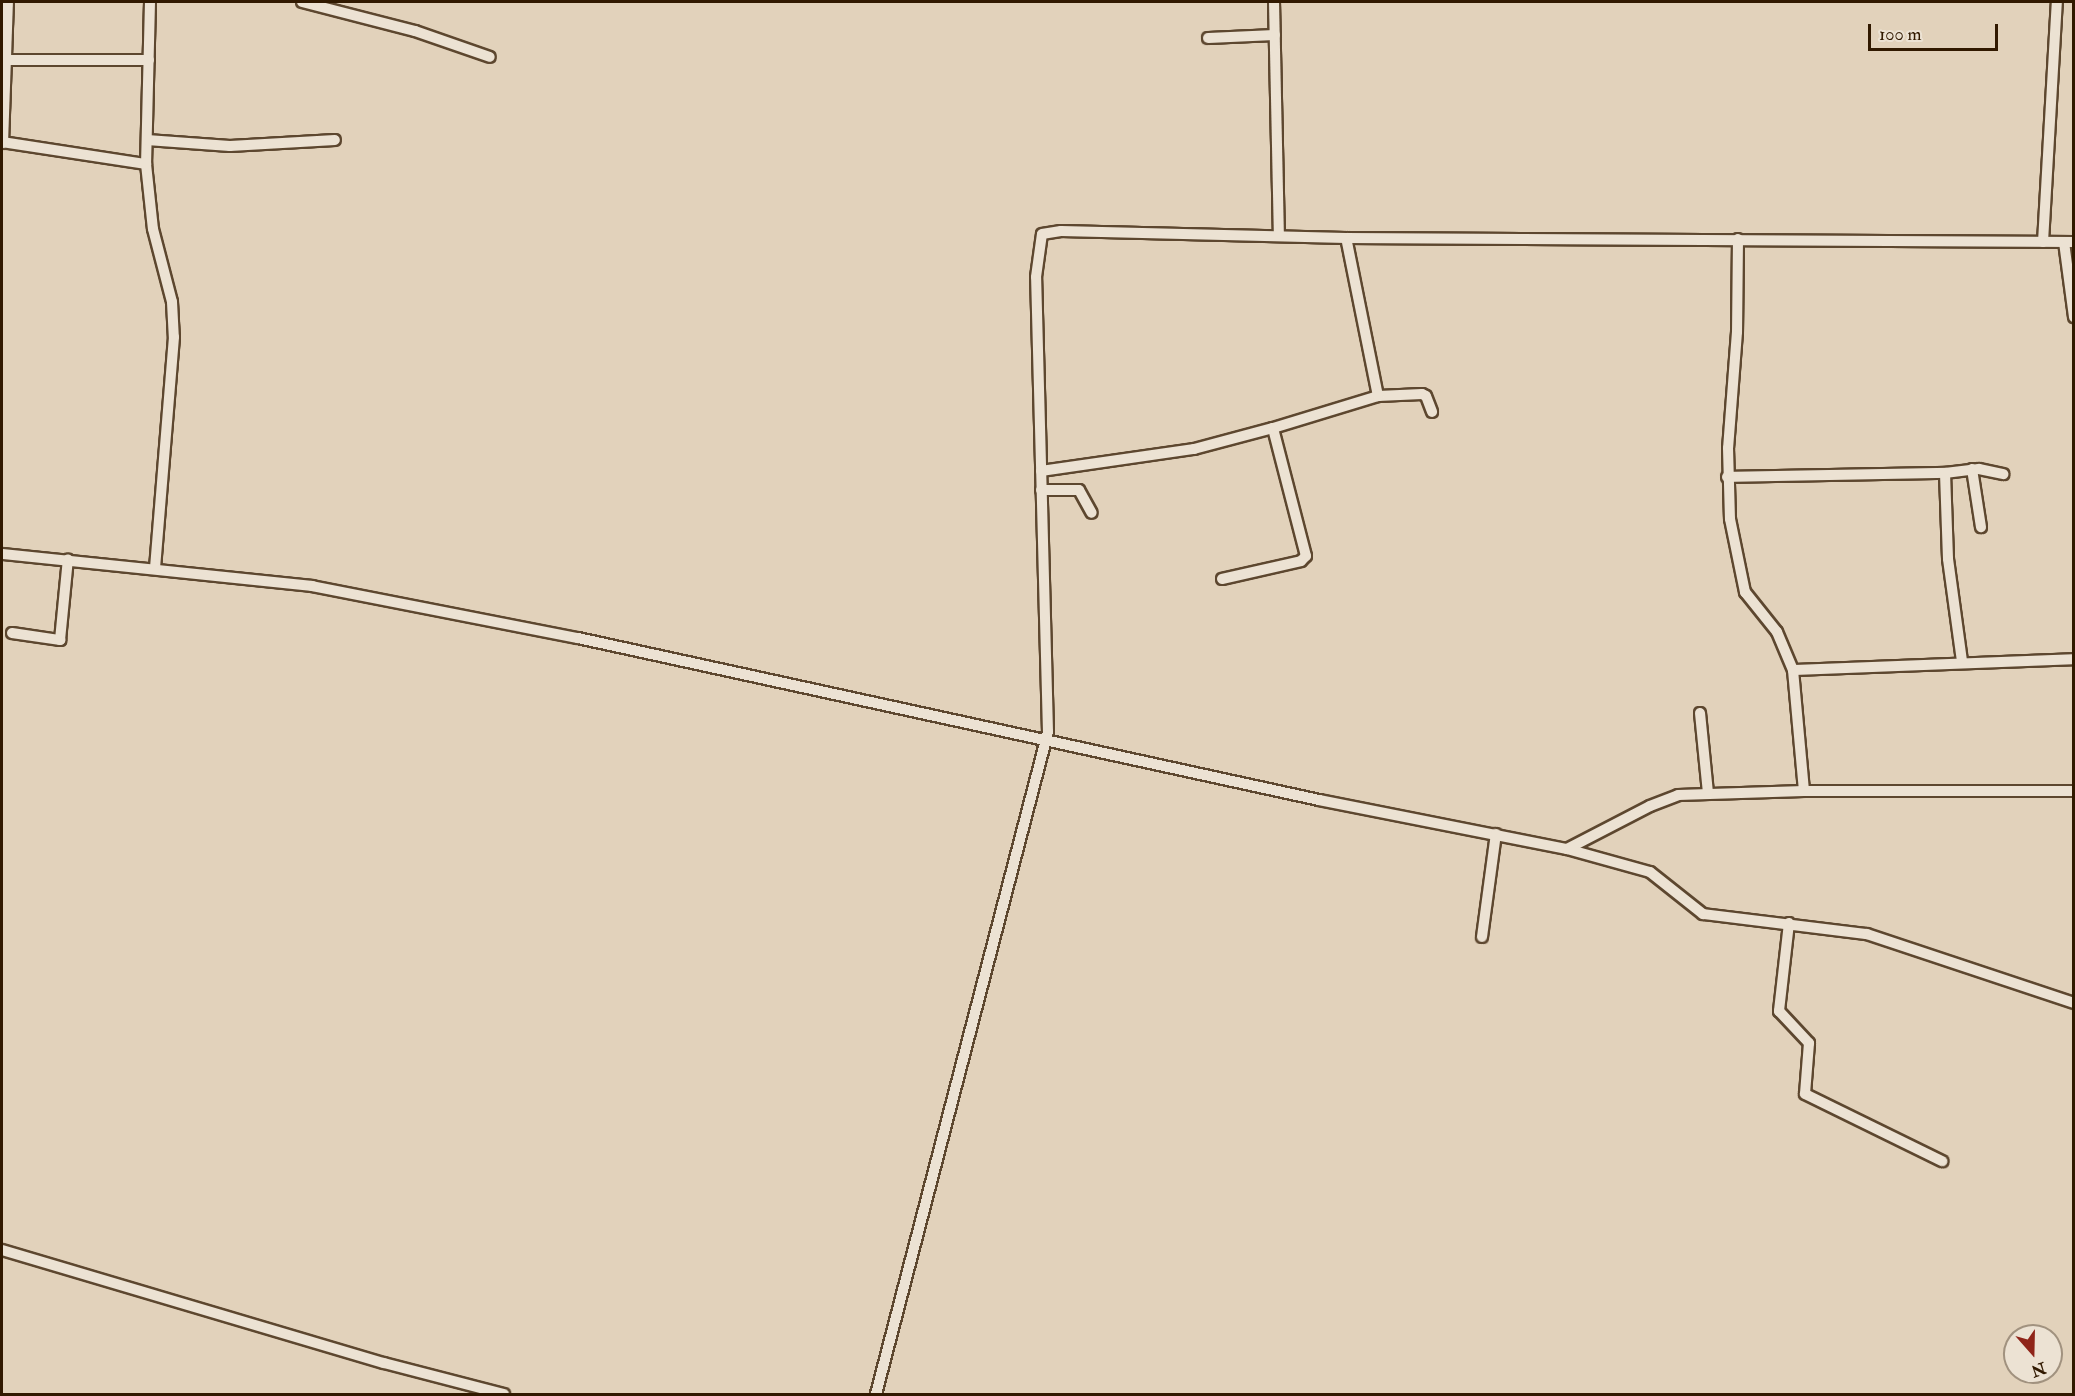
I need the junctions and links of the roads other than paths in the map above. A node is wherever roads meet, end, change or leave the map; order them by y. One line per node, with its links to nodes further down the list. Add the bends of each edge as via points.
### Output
1 (8, 2): 9 (street)
2 (150, 2): 10 (street)
3 (302, 2): 8 (street, via 415,31)
4 (1274, 2): 6 (street)
5 (2057, 2): 18 (street)
6 (1275, 35): 7 (street); 15 (street)
7 (1208, 38)
8 (490, 57)
9 (3, 60): 10 (street); 13 (street)
10 (149, 60): 12 (street)
11 (335, 140): 12 (street, via 230,146)
12 (147, 141): 14 (street)
13 (2, 143): 14 (street)
14 (146, 164): 34 (street, via 153,229 172,302 174,337)
15 (1279, 235): 16 (street); 25 (street, via 1055,230 1042,234 1036,277)
16 (1346, 238): 17 (street); 21 (street)
17 (1738, 239): 18 (street); 28 (street, via 1737,332)
18 (2038, 242): 19 (street)
19 (2068, 242): 20 (street)
20 (2073, 316)
21 (1378, 396): 22 (street, via 1422,394); 23 (street)
22 (1432, 411)
23 (1273, 428): 25 (street, via 1194,449); 35 (street, via 1306,555 1301,561)
24 (1972, 470): 26 (street); 27 (street); 31 (street)
25 (1041, 471): 29 (street)
26 (1944, 473): 28 (street); 38 (street, via 1948,559)
27 (2003, 474)
28 (1727, 477): 39 (street, via 1742,583 1752,604 1777,632)
29 (1041, 490): 30 (street, via 1079,490); 41 (street)
30 (1092, 513)
31 (1980, 527)
32 (2, 554): 33 (street)
33 (69, 559): 34 (street); 36 (street, via 60,640)
34 (155, 567): 41 (street, via 312,586 578,638)
35 (1222, 579)
36 (12, 633)
37 (2073, 659): 38 (street)
38 (1962, 661): 39 (street)
39 (1793, 670): 42 (street)
40 (1700, 713): 44 (street)
41 (1046, 741): 45 (street); 53 (street)
42 (1804, 791): 43 (street); 44 (street)
43 (2073, 791)
44 (1708, 793): 46 (street, via 1665,799)
45 (1496, 834): 46 (street); 48 (street)
46 (1567, 849): 47 (street, via 1650,872 1703,914)
47 (1790, 923): 49 (street, via 1867,934); 50 (street, via 1779,1011 1809,1043 1804,1092)
48 (1482, 937)
49 (2073, 1004)
50 (1942, 1161)
51 (2, 1250): 52 (street)
52 (504, 1395)
53 (876, 1395)

